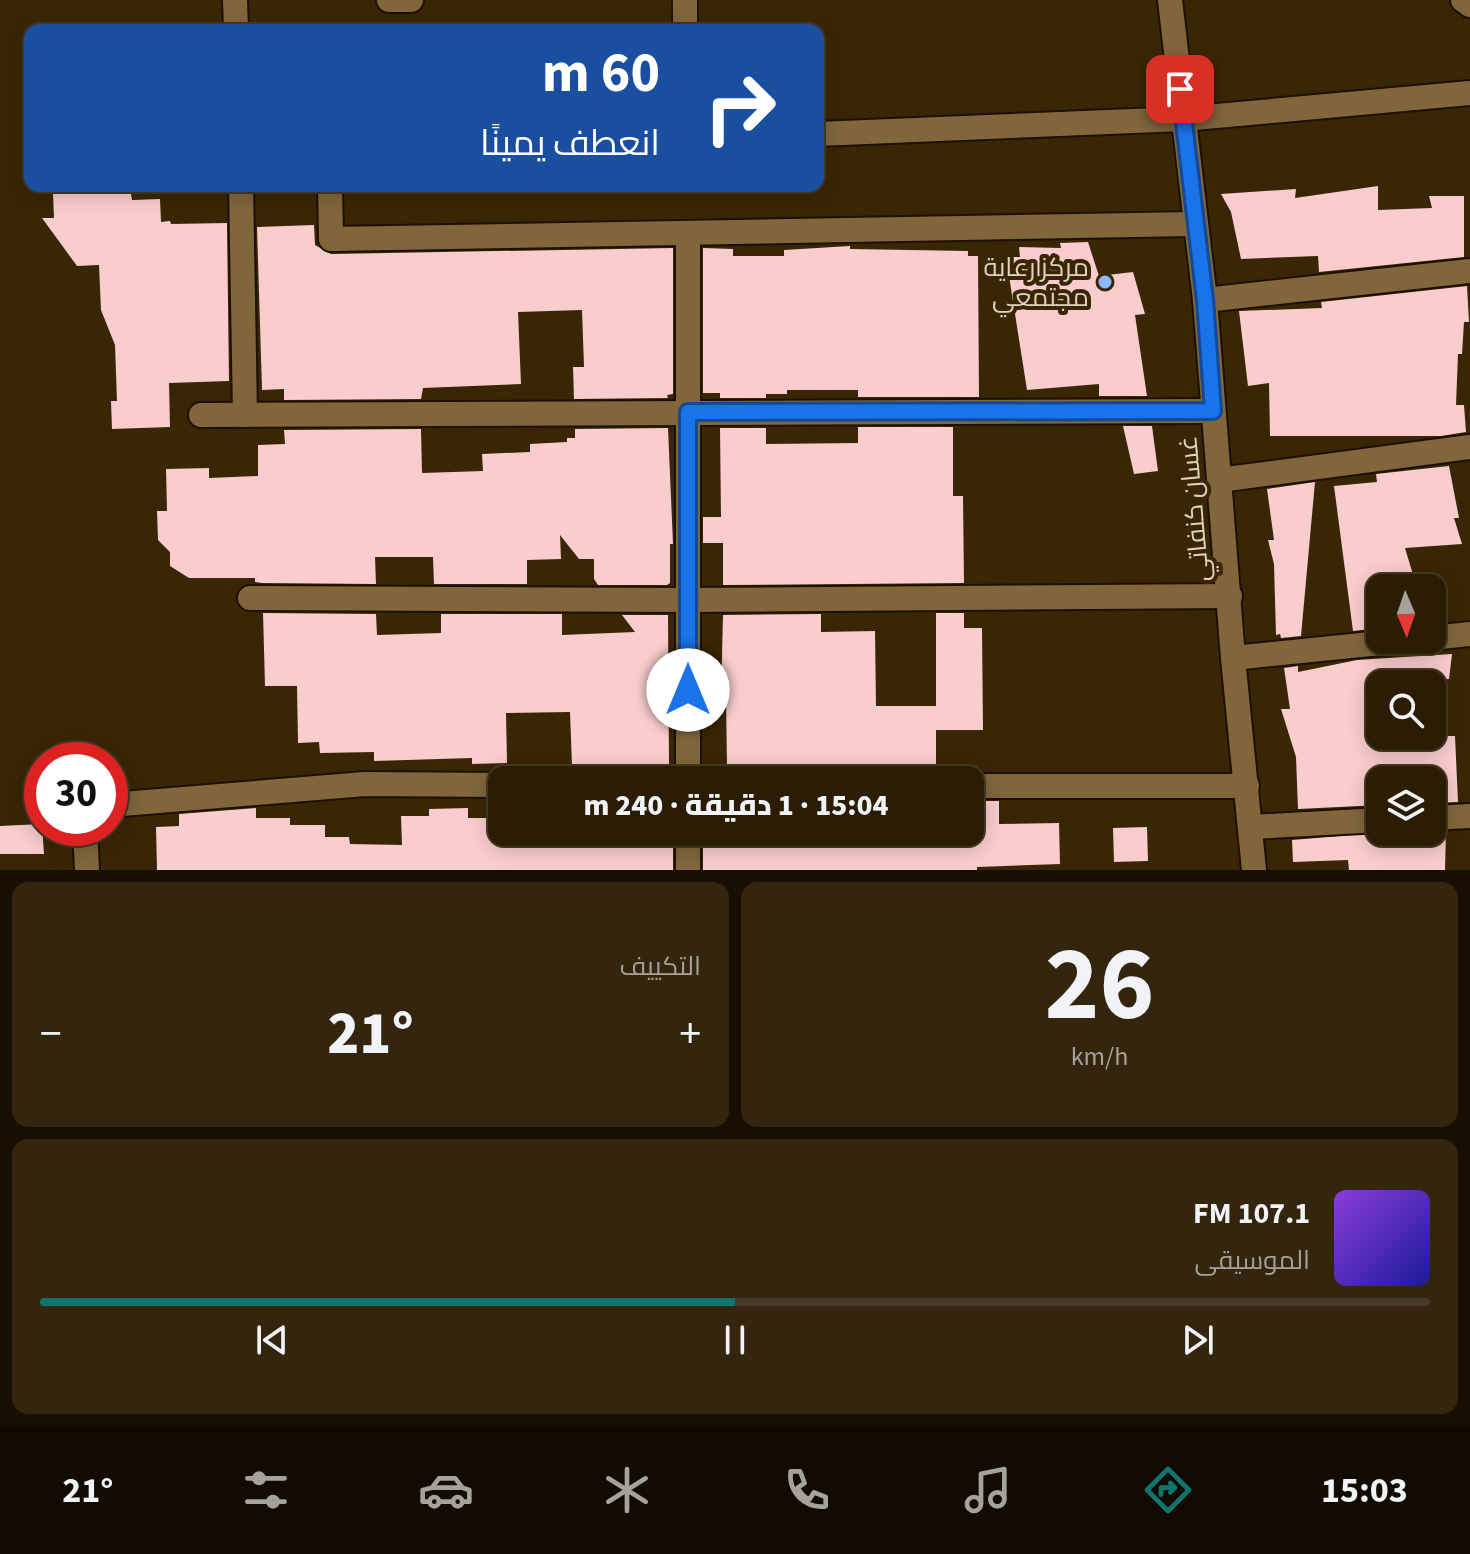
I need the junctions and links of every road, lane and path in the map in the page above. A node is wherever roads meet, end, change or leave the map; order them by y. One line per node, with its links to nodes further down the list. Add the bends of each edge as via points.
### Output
1 (235, 0): 8 (street)
2 (389, 0): 3 (street)
3 (411, 0)
4 (685, 0): 9 (street)
5 (1170, 0): 11 (street, غسان كنفاتي)
6 (1463, 0): 7 (street)
7 (1470, 5)
8 (236, 24)
9 (685, 24)
10 (1470, 93): 11 (street)
11 (1183, 119): 12 (street); 15 (street, غسان كنفاتي)
12 (824, 134)
13 (241, 192): 22 (street)
14 (330, 192): 16 (street, via 331,239)
15 (1194, 224): 16 (street); 18 (street, غسان كنفاتي)
16 (688, 234): 20 (street)
17 (1470, 271): 18 (street)
18 (1205, 300): 19 (street, غسان كنفاتي)
19 (1213, 411): 20 (street); 24 (street, غسان كنفاتي)
20 (688, 412): 22 (street); 27 (street)
21 (201, 415): 22 (street)
22 (245, 415)
23 (1470, 447): 24 (street)
24 (1219, 480): 25 (street, غسان كنفاتي)
25 (1230, 596): 27 (street); 31 (street, غسان كنفاتي)
26 (250, 598): 27 (street)
27 (688, 600): 32 (street)
28 (1470, 634): 29 (street)
29 (1446, 637)
30 (1366, 644): 31 (street)
31 (1233, 658): 35 (street, غسان كنفاتي)
32 (688, 766)
33 (488, 785): 36 (street, via 365,784)
34 (984, 786): 35 (street)
35 (1247, 786): 40 (street, غسان كنفاتي)
36 (128, 804)
37 (1470, 816): 38 (street)
38 (1446, 817)
39 (1366, 821): 40 (street)
40 (1251, 827): 45 (street, غسان كنفاتي)
41 (86, 846): 43 (street)
42 (688, 846): 44 (street)
43 (87, 870)
44 (688, 870)
45 (1254, 870)

